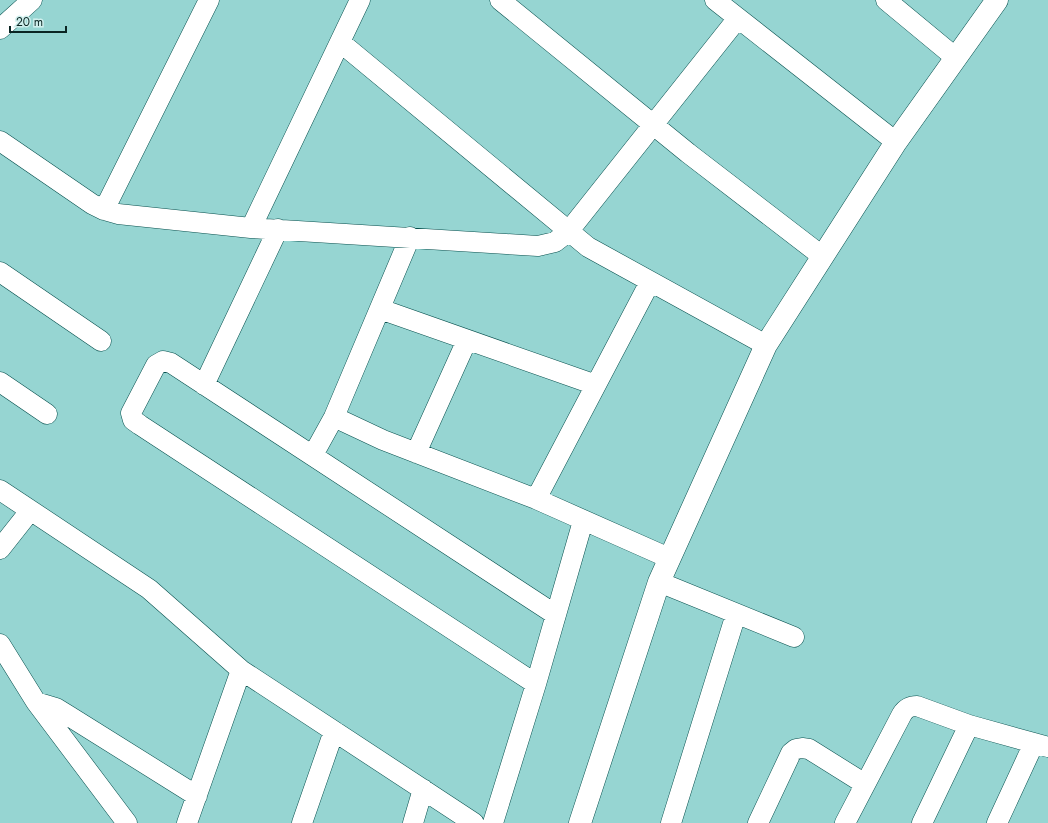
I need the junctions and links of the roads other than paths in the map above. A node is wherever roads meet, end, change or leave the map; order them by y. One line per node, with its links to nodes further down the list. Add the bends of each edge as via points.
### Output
1 (32, 0): 9 (street)
2 (209, 0): 15 (street)
3 (360, 0): 10 (street)
4 (500, 0): 12 (street)
5 (715, 0): 8 (street)
6 (886, 0): 11 (street)
7 (997, 0): 11 (street)
8 (738, 18): 12 (street); 14 (street)
9 (0, 29)
10 (340, 42): 16 (street); 18 (street)
11 (956, 58): 14 (street)
12 (653, 125): 18 (street); 20 (street)
13 (0, 141): 15 (street)
14 (896, 142): 20 (street)
15 (104, 210): 16 (street, via 139,217)
16 (251, 228): 17 (street)
17 (278, 229): 19 (street); 28 (street)
18 (568, 232): 19 (street, via 555,242 538,246); 22 (street, via 588,247)
19 (410, 237): 23 (street)
20 (822, 256): 26 (street)
21 (0, 272): 25 (street)
22 (650, 282): 26 (street); 29 (street)
23 (380, 309): 24 (street); 31 (street)
24 (467, 340): 29 (street); 32 (street)
25 (101, 341)
26 (766, 345): 39 (street)
27 (0, 382): 30 (street)
28 (204, 384): 33 (street); 46 (street, via 171,363 163,361 156,365 134,405 131,413 133,420)
29 (596, 385): 35 (street)
30 (47, 414)
31 (334, 418): 32 (street); 33 (street)
32 (416, 454): 35 (street)
33 (313, 456): 42 (street)
34 (0, 490): 36 (street)
35 (536, 499): 37 (street)
36 (30, 511): 38 (street); 45 (street, via 149,589)
37 (583, 521): 39 (street); 42 (street)
38 (0, 549)
39 (669, 558): 40 (street)
40 (659, 582): 41 (street); 60 (street)
41 (736, 614): 43 (street); 61 (street)
42 (556, 615): 46 (street)
43 (794, 637)
44 (0, 644): 47 (street)
45 (240, 670): 49 (street); 53 (street)
46 (536, 684): 59 (street)
47 (36, 702): 53 (street, via 56,708); 54 (street)
48 (969, 724): 50 (street); 51 (street, via 917,706 906,708); 64 (street)
49 (334, 731): 52 (street); 56 (street)
50 (1041, 745): 65 (street)
51 (865, 784): 62 (street, via 809,749 796,749 788,759); 63 (street)
52 (423, 789): 57 (street); 58 (street)
53 (197, 796): 55 (street)
54 (127, 823)
55 (187, 823)
56 (302, 823)
57 (413, 823)
58 (474, 823)
59 (493, 823)
60 (580, 823)
61 (671, 823)
62 (758, 823)
63 (845, 823)
64 (922, 823)
65 (996, 823)

